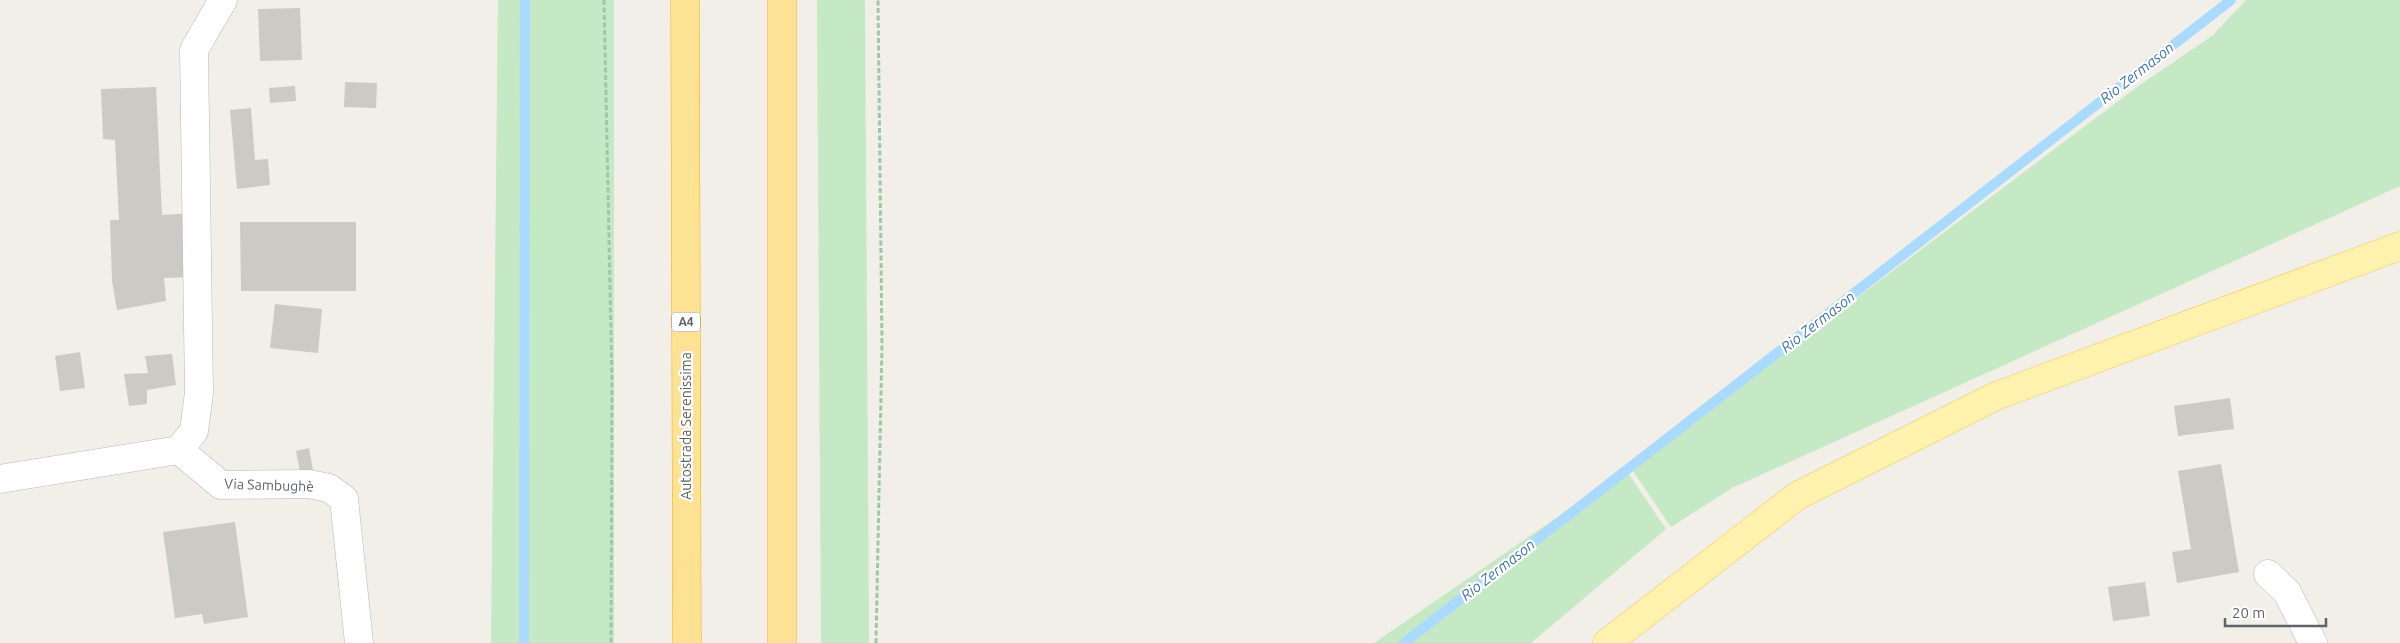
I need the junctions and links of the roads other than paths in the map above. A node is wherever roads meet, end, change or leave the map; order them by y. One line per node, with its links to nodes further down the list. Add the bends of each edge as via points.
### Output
1 (223, 0): 5 (street, via 194,50 199,393 194,431)
2 (685, 0): 9 (highway, Autostrada Serenissima / A4)
3 (782, 0): 10 (highway)
4 (2400, 246): 11 (main road, via 1996,396 1797,496)
5 (179, 450): 6 (street); 8 (street, Via Sambughè, via 221,485 308,484 329,488 344,499)
6 (0, 479)
7 (2268, 574): 12 (street, via 2287,592)
8 (359, 643)
9 (687, 643)
10 (782, 643)
11 (1607, 643)
12 (2314, 643)

